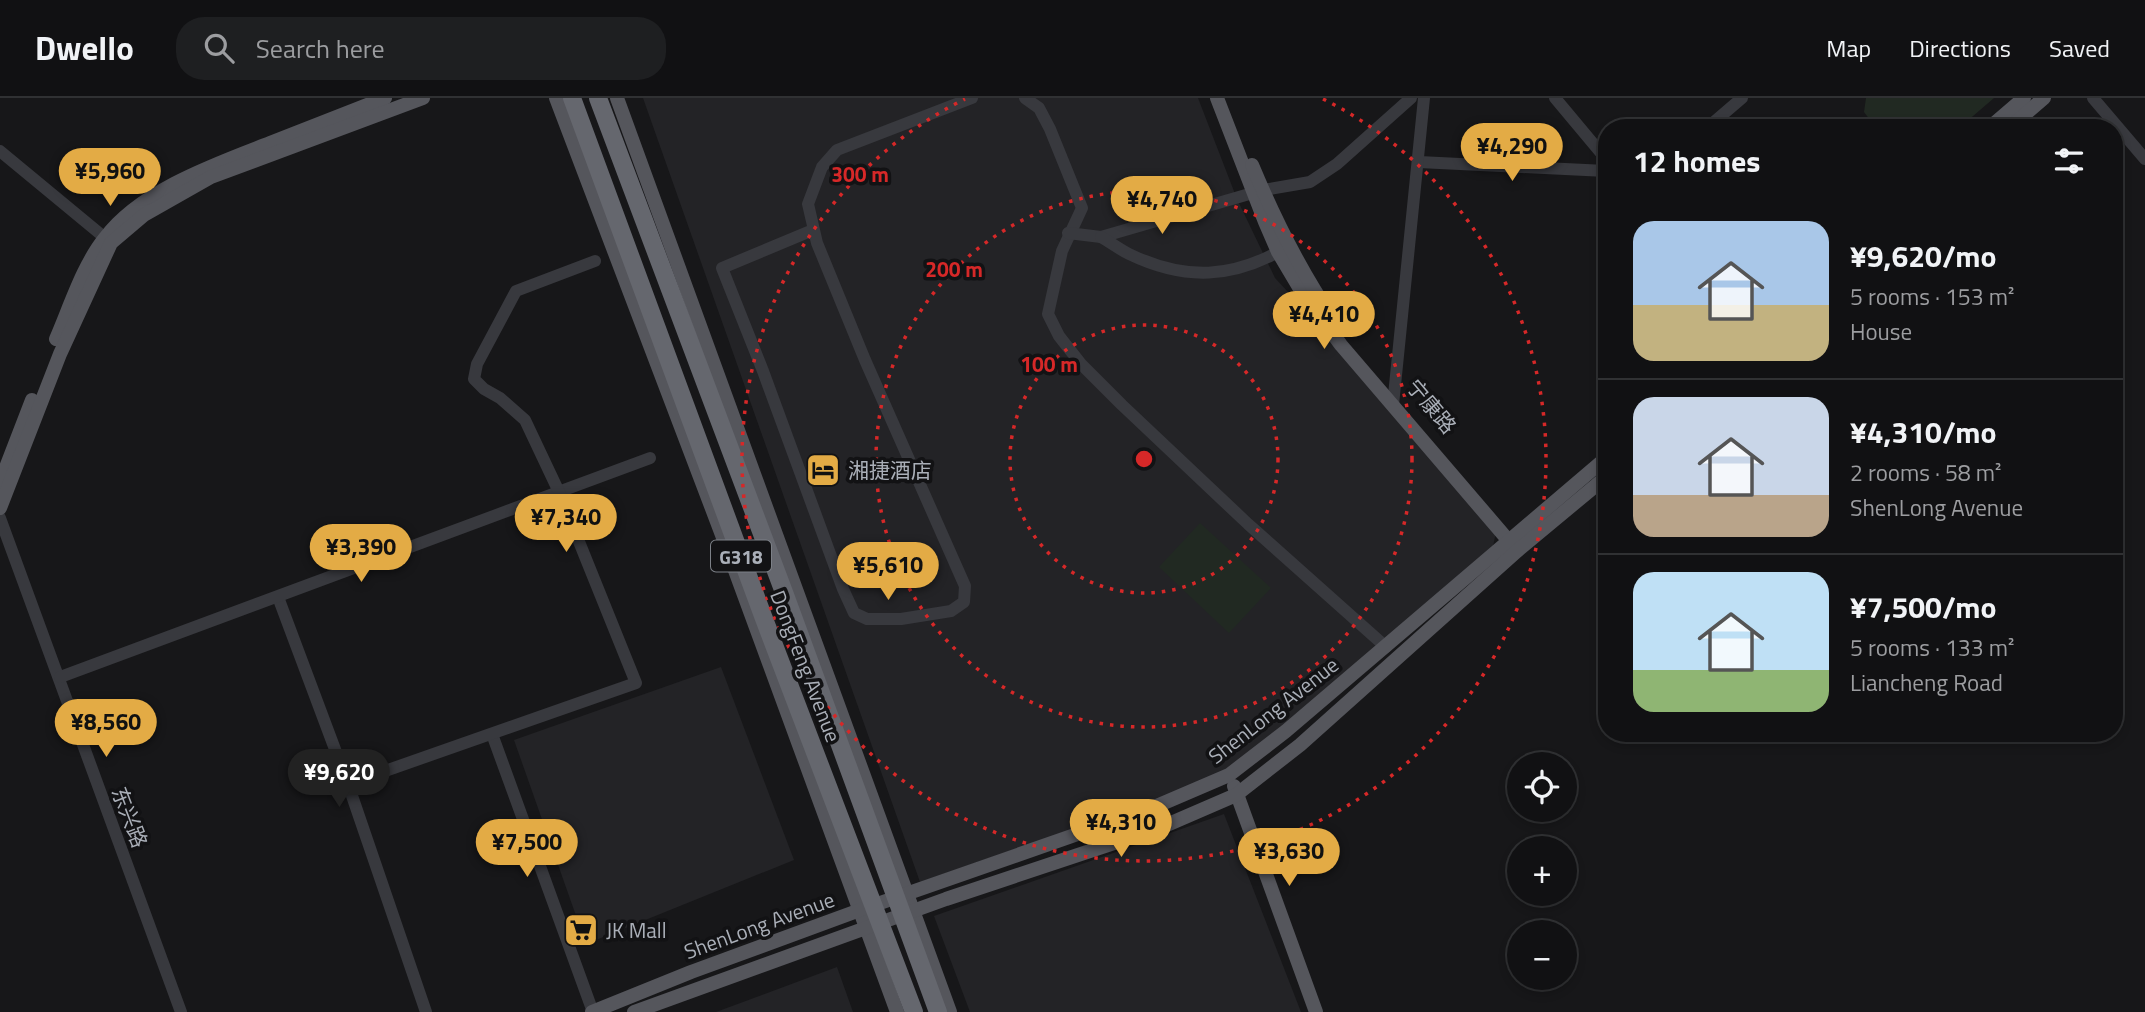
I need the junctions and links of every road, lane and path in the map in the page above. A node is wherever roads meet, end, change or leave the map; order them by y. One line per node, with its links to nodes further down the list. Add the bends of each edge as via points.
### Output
1 (385, 98): 32 (main road, via 208,167 158,193 131,213)
2 (423, 98): 32 (main road, via 211,177)
3 (556, 98): 52 (main road)
4 (572, 98): 60 (highway, DongFeng Avenue / G318, bridge)
5 (598, 98): 61 (highway, DongFeng Avenue / G318, bridge)
6 (617, 98): 51 (main road)
7 (972, 98): 29 (street, via 838,150 822,167 808,204)
8 (1025, 98): 30 (street, via 1039,108 1050,129 1082,208)
9 (1217, 98): 28 (main road)
10 (1227, 98): 28 (main road, 宁康路)
11 (1411, 98): 28 (street, via 1310,182)
12 (1424, 98): 26 (street)
13 (1555, 98): 23 (street)
14 (1742, 98): 18 (street)
15 (2024, 98): 19 (main road)
16 (2044, 98): 20 (main road)
17 (2093, 98): 21 (street)
18 (1718, 119)
19 (2000, 119)
20 (2020, 119)
21 (2111, 119)
22 (2123, 133): 25 (street)
23 (1598, 149)
24 (0, 151): 32 (street)
25 (2145, 159)
26 (1419, 162): 27 (street); 35 (street)
27 (1598, 171)
28 (1258, 192): 31 (street); 33 (main road, 宁康路)
29 (813, 230): 29 (street, via 864,360 965,586 964,602 951,611 901,619 867,619 855,613 722,268)
30 (1068, 233): 31 (street); 45 (street, via 1048,314 1059,337 1122,405)
31 (1101, 237): 33 (street, via 1152,264 1206,273 1224,273)
32 (108, 240): 38 (main road, via 84,276); 41 (main road)
33 (1283, 249): 35 (main road, 宁康路)
34 (595, 261): 40 (street, via 516,291 477,364 474,379 525,420)
35 (1394, 399): 43 (main road, 宁康路)
36 (650, 458): 40 (street)
37 (1598, 466): 43 (main road, ShenLong Avenue)
38 (0, 483)
39 (1598, 483): 43 (main road, ShenLong Avenue)
40 (559, 492): 44 (street); 47 (street, via 636,682)
41 (0, 508)
42 (0, 518): 46 (street, 东兴路)
43 (1517, 543): 45 (main road, ShenLong Avenue); 50 (main road, ShenLong Avenue, via 1300,745)
44 (278, 597): 46 (street); 49 (street)
45 (1386, 647): 48 (main road, ShenLong Avenue)
46 (60, 677): 55 (street, 东兴路)
47 (492, 734): 49 (street); 57 (street)
48 (1229, 775): 50 (main road); 51 (main road, ShenLong Avenue, via 1152,808)
49 (348, 784): 56 (street)
50 (1237, 795): 53 (main road, ShenLong Avenue, via 1162,827); 63 (main road)
51 (907, 895): 52 (main road, ShenLong Avenue); 53 (main road)
52 (860, 910): 54 (main road); 57 (main road, ShenLong Avenue)
53 (913, 912): 54 (main road, ShenLong Avenue); 62 (main road)
54 (866, 928): 58 (main road, ShenLong Avenue); 59 (main road)
55 (181, 1012)
56 (426, 1012)
57 (592, 1012)
58 (634, 1012)
59 (897, 1012)
60 (914, 1012)
61 (938, 1012)
62 (950, 1012)
63 (1316, 1012)

